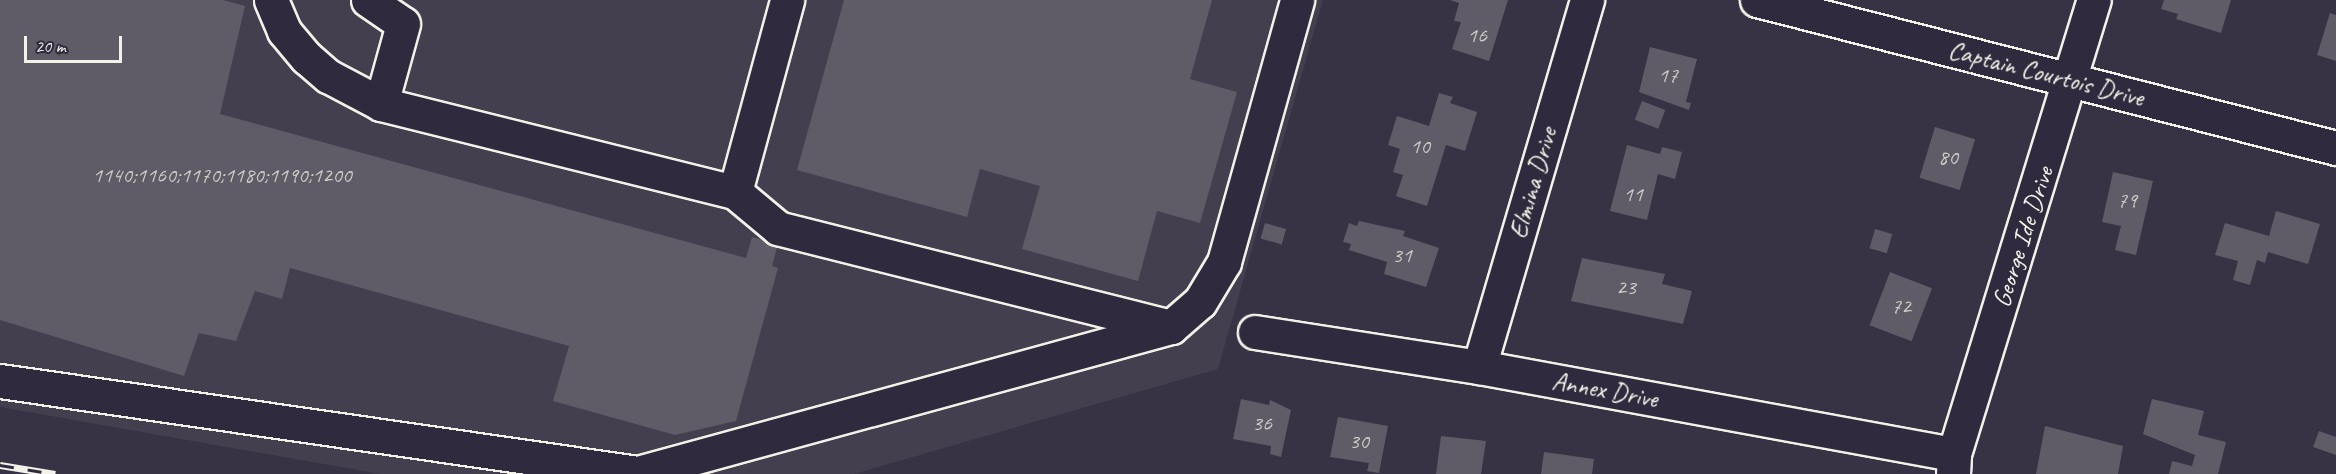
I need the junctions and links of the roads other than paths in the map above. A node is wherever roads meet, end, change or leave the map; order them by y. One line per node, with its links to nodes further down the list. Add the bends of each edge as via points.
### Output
1 (270, 0): 9 (street, via 285,31 308,58 328,76)
2 (368, 0): 9 (street, via 404,24)
3 (787, 0): 11 (street)
4 (1297, 0): 12 (street, via 1224,262 1200,302)
5 (1587, 0): 14 (street, Elmina Drive)
6 (1757, 0): 8 (street, Captain Courtois Drive)
7 (2094, 0): 8 (street, George Ide Drive)
8 (2072, 80): 10 (street, Captain Courtois Drive); 16 (street, George Ide Drive)
9 (381, 104): 11 (street)
10 (2336, 148)
11 (735, 192): 12 (street, via 778,228)
12 (1171, 327): 15 (street, via 638,473)
13 (1255, 332): 14 (street, Annex Drive)
14 (1479, 367): 16 (street, Annex Drive)
15 (0, 381)
16 (1953, 464)

